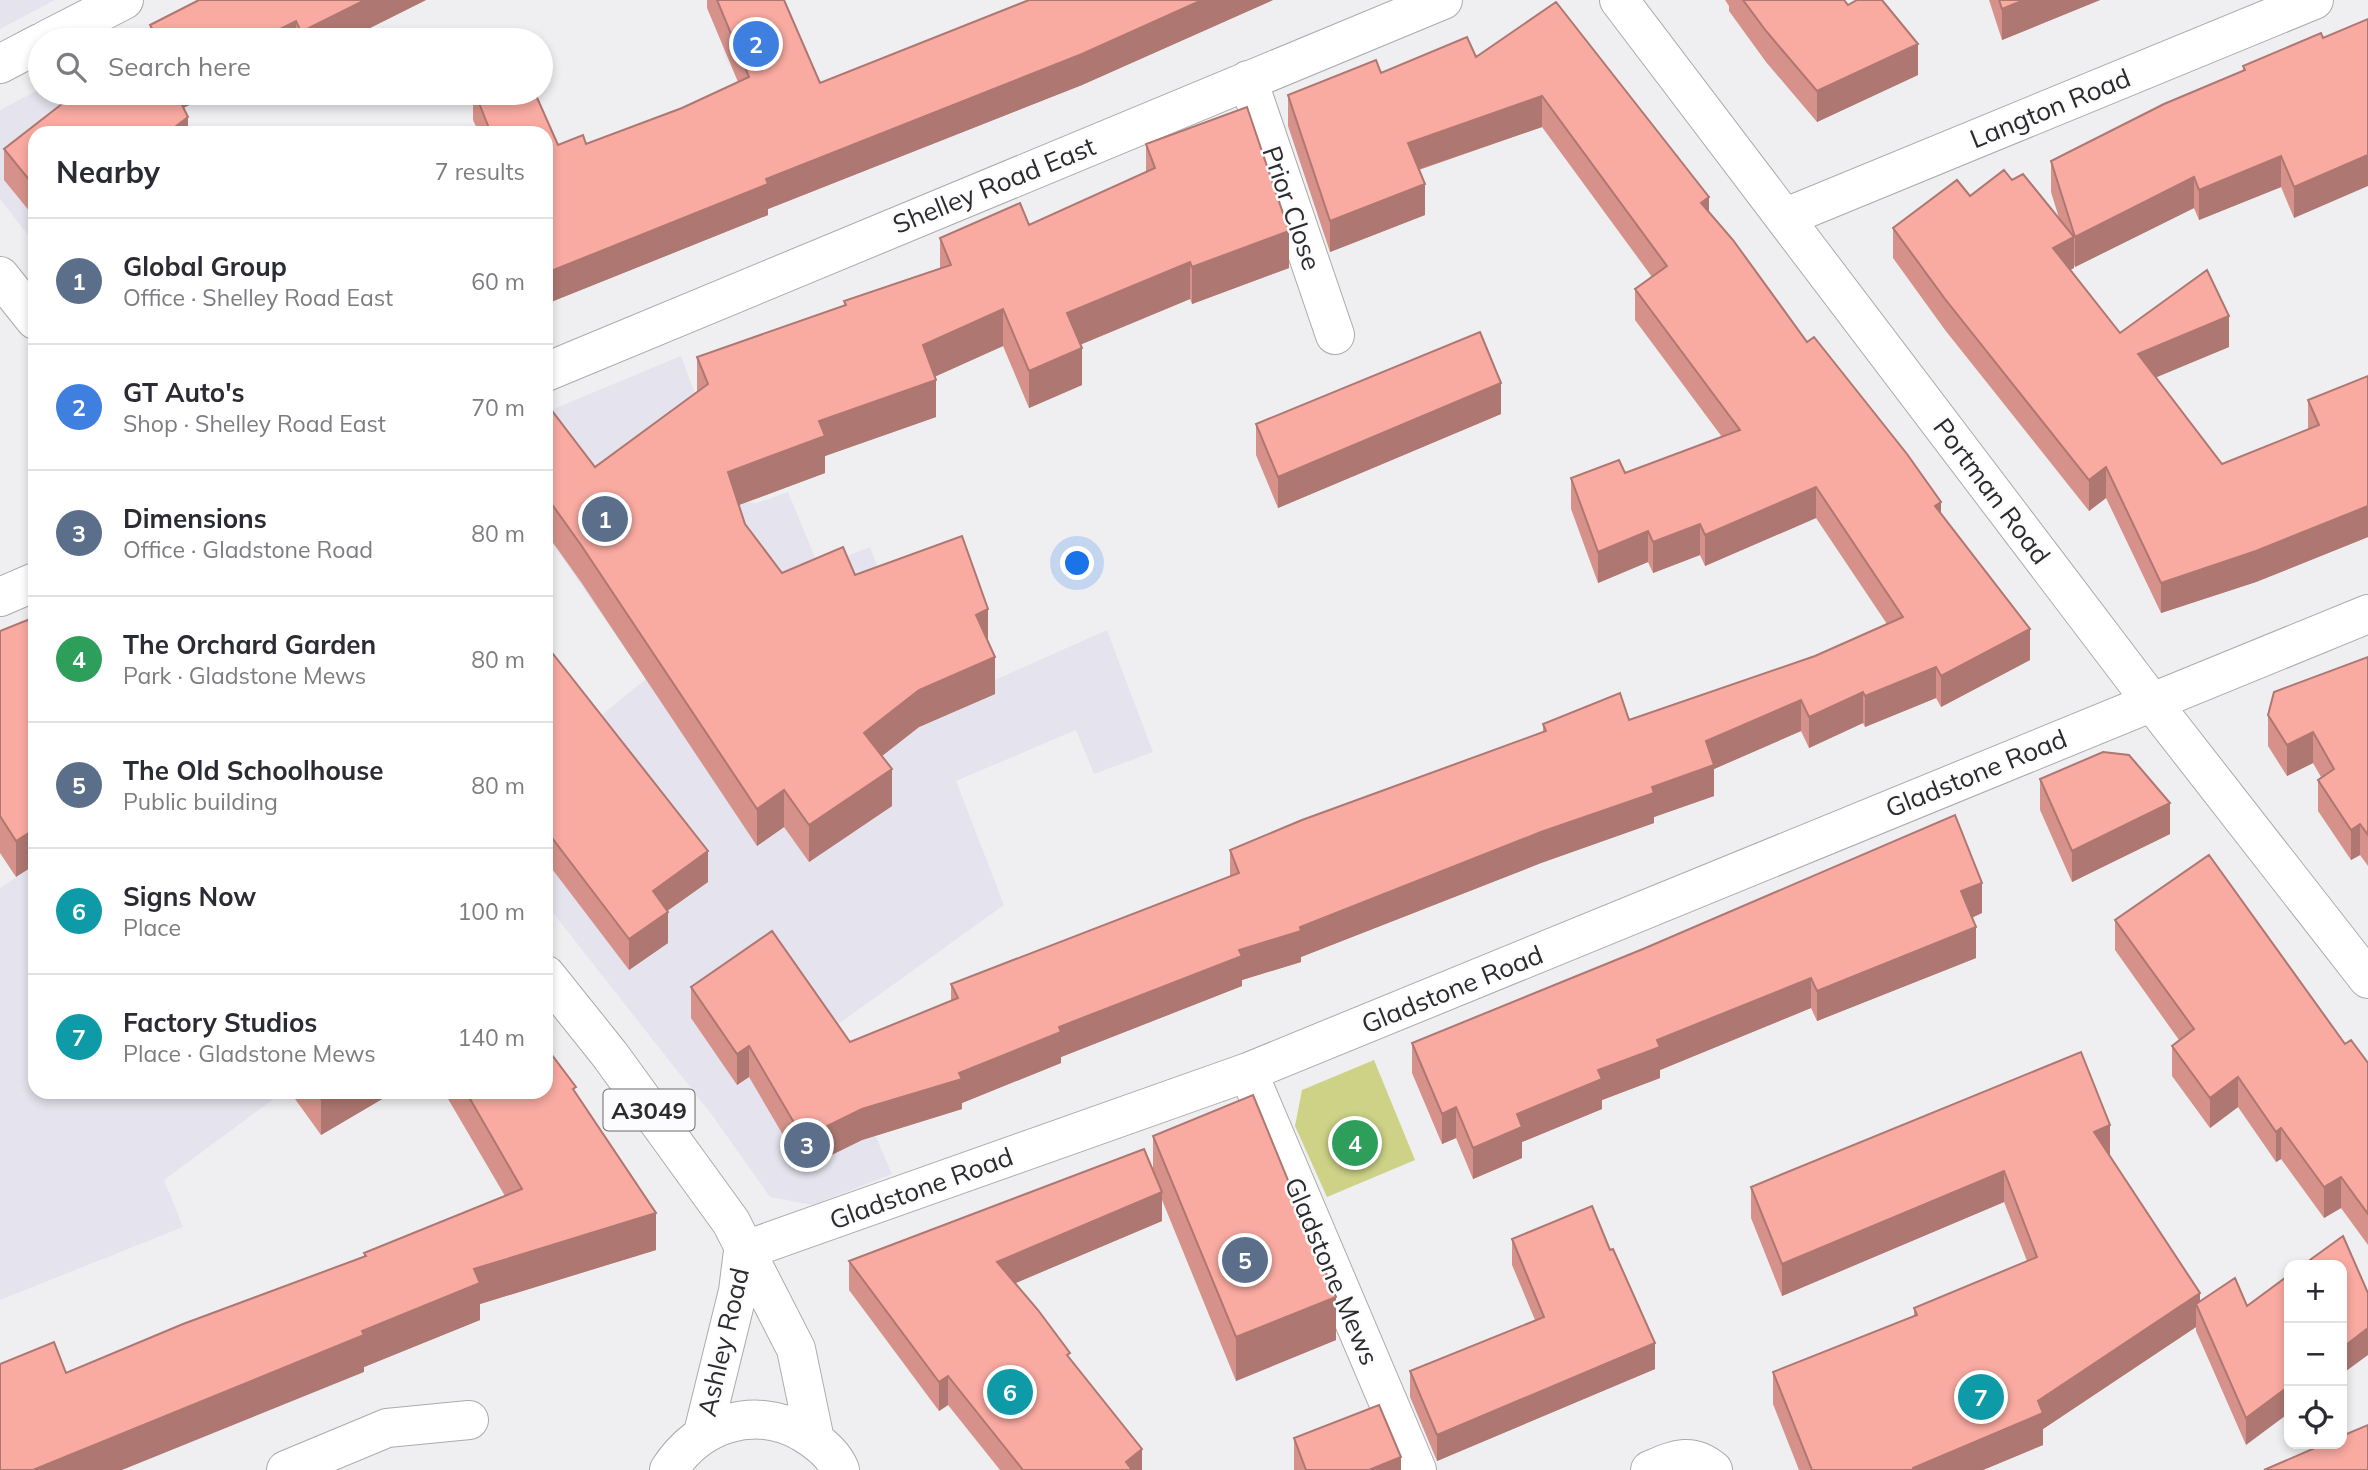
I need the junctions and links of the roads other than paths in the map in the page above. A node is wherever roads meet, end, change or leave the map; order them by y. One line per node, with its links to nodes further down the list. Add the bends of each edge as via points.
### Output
1 (124, 0): 5 (street)
2 (1443, 0): 8 (street, Shelley Road East)
3 (1619, 0): 9 (street, Portman Road)
4 (2314, 0): 9 (street, Langton Road)
5 (69, 28)
6 (28, 49): 7 (street)
7 (0, 64)
8 (1248, 80): 12 (street, Prior Close); 13 (street, Shelley Road East)
9 (1786, 217): 17 (street, Portman Road)
10 (0, 276): 11 (street)
11 (28, 311)
12 (1335, 335)
13 (553, 369)
14 (28, 585): 15 (street)
15 (0, 597)
16 (2368, 614): 17 (street, Gladstone Road)
17 (2151, 701): 18 (street, Portman Road); 20 (street, Gladstone Road)
18 (2368, 979)
19 (553, 984): 21 (street, Ashley Road / A3049, via 731,1222)
20 (1248, 1073): 21 (street, Gladstone Road); 28 (street, Gladstone Mews)
21 (743, 1251): 23 (street, Ashley Road, via 738,1291); 24 (street, Ashley Road / A3049, via 796,1349)
22 (469, 1420): 25 (street, via 387,1429)
23 (703, 1433): 24 (street, via 730,1422 760,1419 790,1426); 26 (street)
24 (816, 1440): 27 (street)
25 (286, 1470)
26 (669, 1470)
27 (840, 1470)
28 (1417, 1470)
29 (1650, 1470): 30 (street, via 1689,1457)
30 (1713, 1470)

